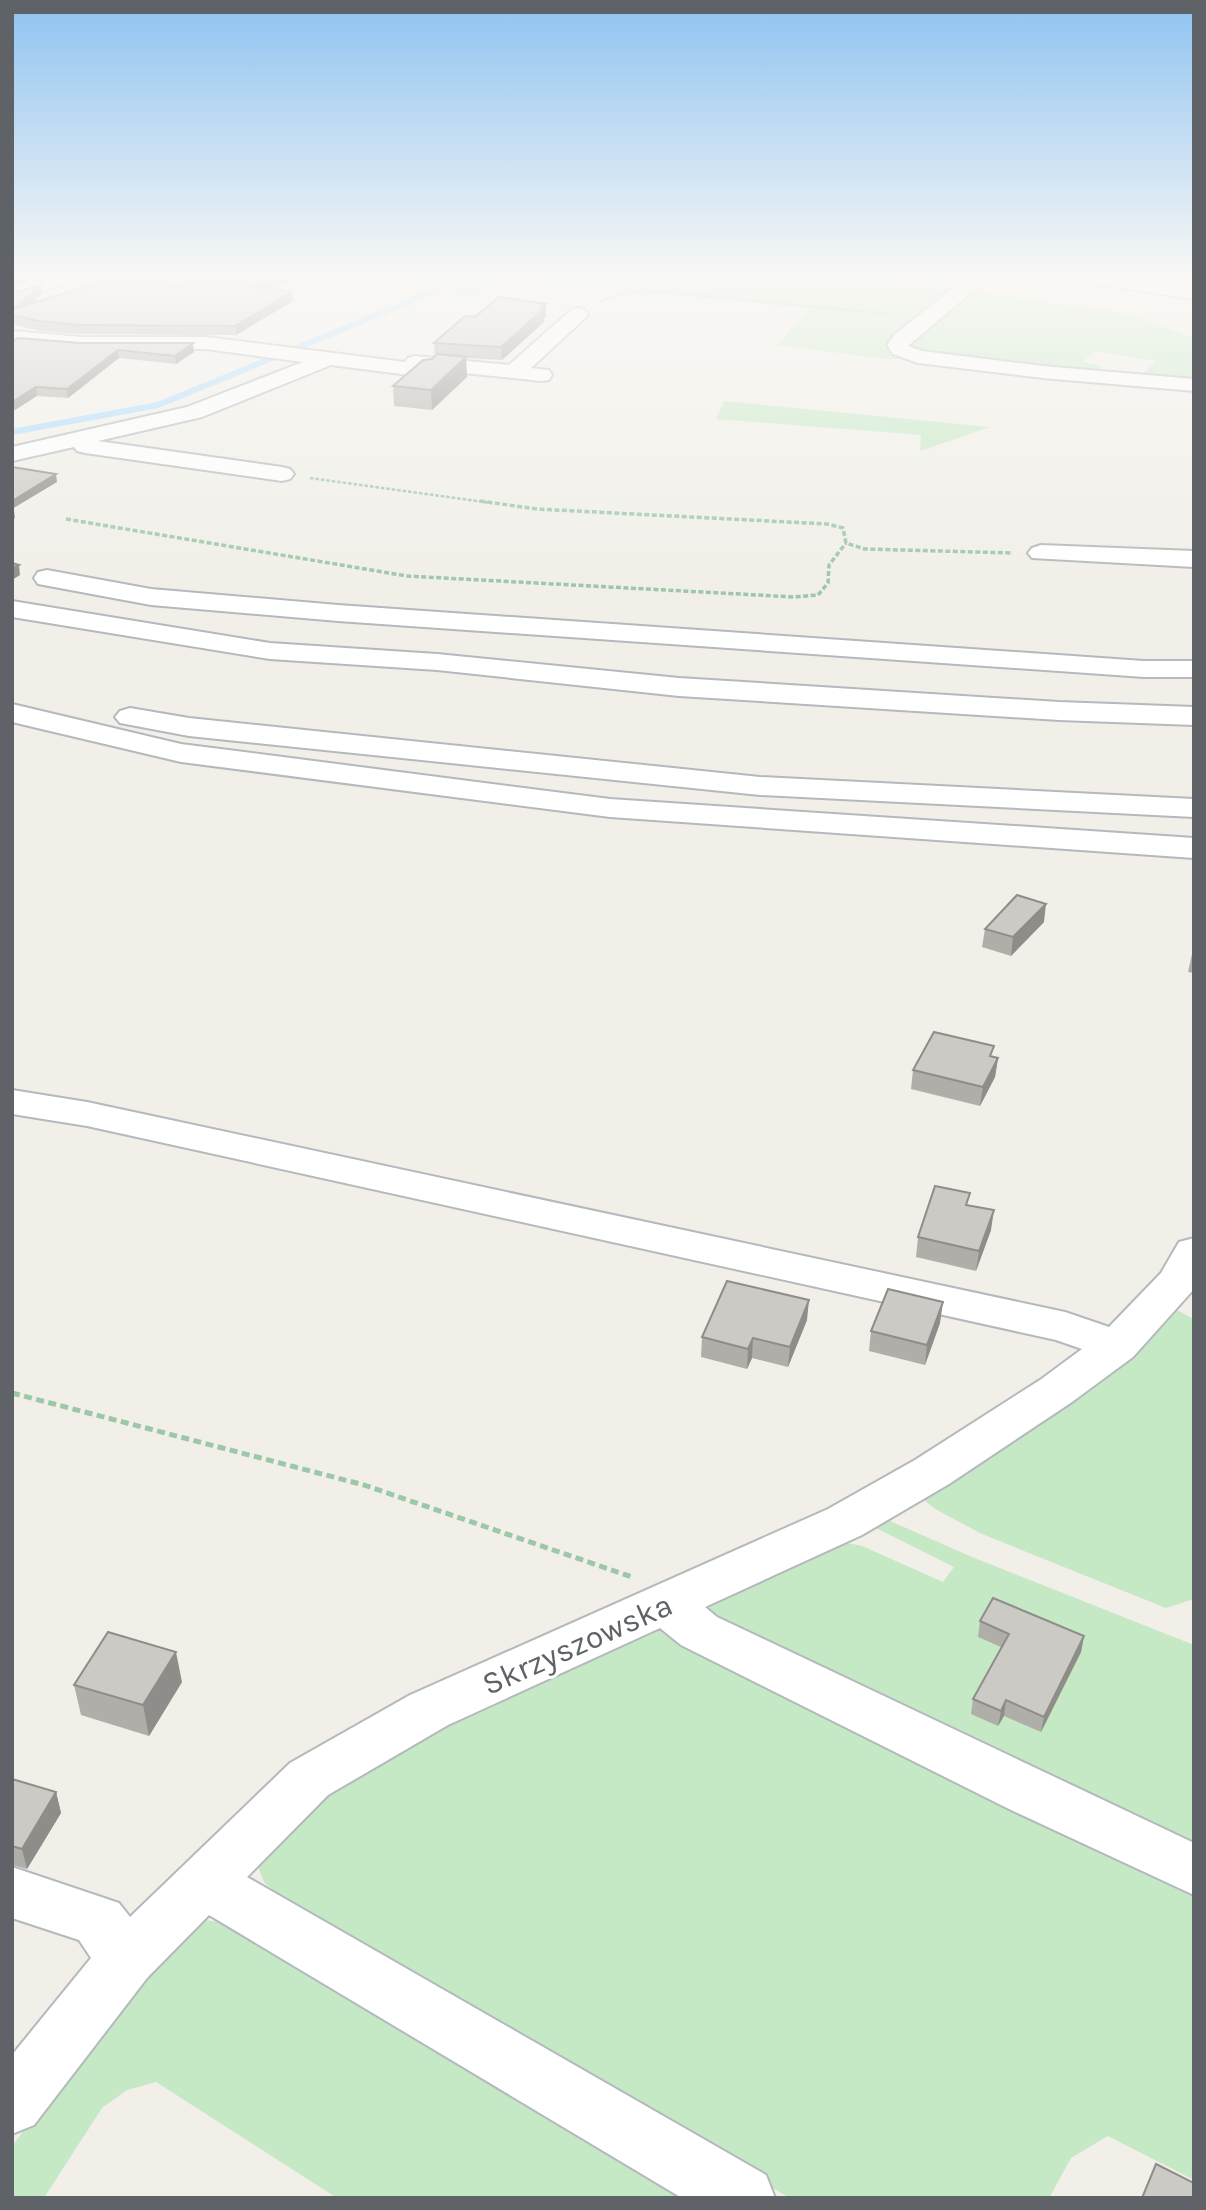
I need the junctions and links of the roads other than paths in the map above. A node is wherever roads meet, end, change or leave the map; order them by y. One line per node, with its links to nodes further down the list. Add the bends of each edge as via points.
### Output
1 (269, 381): 4 (street, via 194,412)
2 (1151, 381): 3 (street)
3 (1194, 385)
4 (70, 441): 5 (street); 6 (street)
5 (12, 454)
6 (282, 474)
7 (1041, 553): 8 (street)
8 (1194, 559)
9 (47, 578): 11 (street, via 151,597 326,612)
10 (12, 609): 14 (street, via 270,650 679,687)
11 (1194, 669)
12 (12, 690): 15 (street, via 177,725 690,780)
13 (12, 713): 16 (street, via 181,753 610,808)
14 (1194, 716)
15 (1194, 808)
16 (1194, 848)
17 (12, 1102): 19 (street, via 87,1114 790,1266 1065,1327)
18 (1194, 1252): 19 (street, Skrzyszowska, via 1177,1282)
19 (1118, 1346): 20 (street, Skrzyszowska, via 932,1472 845,1521)
20 (668, 1603): 21 (street, via 699,1631); 22 (street, Skrzyszowska, via 429,1710 309,1779)
21 (1194, 1870)
22 (204, 1882): 24 (street, Skrzyszowska); 26 (street)
23 (12, 1892): 24 (street, via 99,1921)
24 (126, 1959): 25 (street, Skrzyszowska)
25 (13, 2103)
26 (743, 2198)

